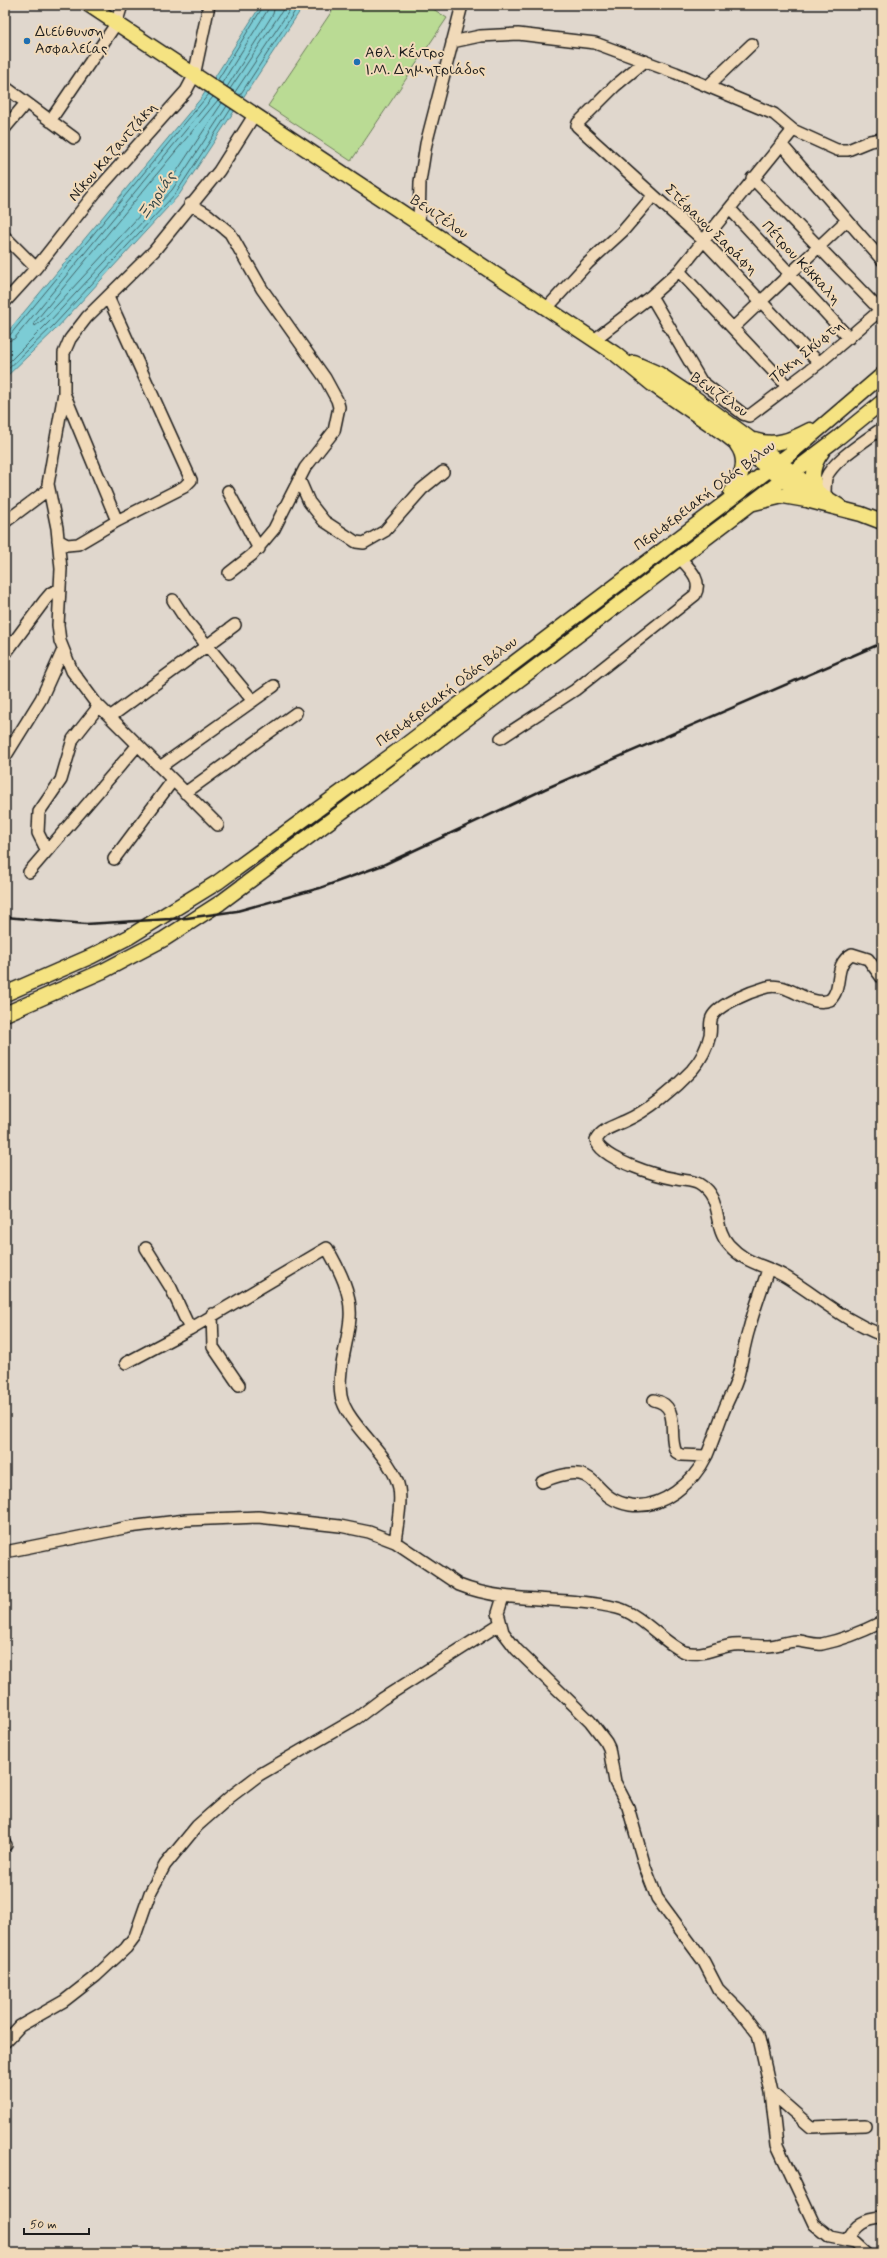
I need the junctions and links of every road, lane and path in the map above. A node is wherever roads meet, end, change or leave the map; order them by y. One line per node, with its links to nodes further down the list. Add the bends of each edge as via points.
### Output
1 (88, 5): 5 (main road)
2 (122, 5): 5 (street)
3 (209, 5): 9 (street, Νίκου Καζαντζάκη, via 200,38)
4 (462, 5): 6 (street)
5 (116, 24): 9 (main road); 14 (street)
6 (452, 42): 8 (street, via 480,36 548,36 602,44); 25 (street, via 423,158)
7 (752, 44): 10 (street)
8 (644, 62): 10 (street); 21 (street, Στέφανου Σαράφη, via 615,86 577,125)
9 (197, 78): 13 (main road, Βενιζέλου); 30 (street, Νίκου Καζαντζάκη, via 96,192)
10 (708, 86): 16 (street, via 774,114)
11 (5, 87): 12 (street)
12 (26, 103): 14 (street); 15 (street)
13 (250, 111): 22 (street, via 231,154); 25 (main road, Βενιζέλου)
14 (50, 121): 17 (street)
15 (5, 128)
16 (793, 130): 18 (street, via 840,151); 19 (street)
17 (74, 138)
18 (882, 139)
19 (781, 144): 20 (street); 24 (street)
20 (752, 178): 23 (street); 28 (street)
21 (653, 196): 27 (street, Στέφανου Σαράφη); 37 (street, via 623,231 588,263)
22 (190, 204): 34 (street, via 154,251); 55 (street, via 230,233 258,283 315,363 337,400 338,412 334,431 305,468)
23 (730, 209): 27 (street); 32 (street, Πέτρου Κόκκαλη)
24 (847, 220): 28 (street); 29 (street)
25 (419, 224): 37 (main road, Βενιζέλου)
26 (5, 237): 30 (street)
27 (704, 241): 31 (street); 35 (street, Στέφανου Σαράφη)
28 (819, 245): 32 (street); 39 (street, Τάκη Σκύφτη, via 878,307 877,314)
29 (882, 260)
30 (36, 268): 36 (street, Νίκου Καζαντζάκη)
31 (679, 271): 33 (street); 38 (street)
32 (790, 272): 35 (street); 39 (street, Πέτρου Κόκκαλη)
33 (651, 296): 40 (street); 44 (street, Τάκη Σκύφτη, via 701,381 748,416)
34 (108, 297): 45 (street, via 79,327 68,344 64,353); 61 (street, via 191,480 184,488)
35 (761, 300): 38 (street); 42 (street, Στέφανου Σαράφη)
36 (5, 302)
37 (546, 308): 40 (main road, Βενιζέλου)
38 (732, 328): 44 (street)
39 (849, 338): 42 (street, Τάκη Σκύφτη)
40 (594, 340): 41 (main road, Βενιζέλου)
41 (614, 353): 49 (main road, Βενιζέλου, via 659,374); 50 (main road, Βενιζέλου, via 652,384)
42 (819, 363): 44 (street, Τάκη Σκύφτη)
43 (882, 375): 47 (main road, Περιφερειακή Οδός Βόλου)
44 (788, 386)
45 (64, 393): 56 (street); 61 (street)
46 (882, 402): 51 (main road)
47 (837, 415): 49 (main road, via 800,436 781,442 766,443); 52 (main road, Περιφερειακή Οδός Βόλου)
48 (882, 428): 58 (street, via 829,472)
49 (749, 438): 52 (main road, Βενιζέλου)
50 (734, 441): 52 (main road, Βενιζέλου); 59 (main road, via 742,455 744,466 741,477)
51 (824, 448): 54 (main road); 58 (main road, via 816,460 813,471 813,482)
52 (774, 465): 54 (main road); 59 (main road, Περιφερειακή Οδός Βόλου)
53 (443, 472): 55 (street, via 422,489 385,531 364,543 356,542 324,521 309,502)
54 (787, 475): 58 (main road); 60 (main road)
55 (299, 480): 65 (street, via 279,522)
56 (48, 490): 62 (street); 64 (street)
57 (228, 490): 65 (street)
58 (818, 497): 60 (main road, via 783,496); 63 (main road, via 843,509)
59 (726, 500): 90 (main road, Περιφερειακή Οδός Βόλου, via 403,747 218,882 123,940)
60 (747, 506): 66 (main road)
61 (117, 521): 64 (street, via 75,545)
62 (5, 522)
63 (882, 522)
64 (58, 540): 68 (street)
65 (259, 549): 67 (street)
66 (679, 557): 79 (street, via 696,578 698,587 695,595 575,690); 91 (main road, via 493,700 220,903 164,939 110,968)
67 (228, 573)
68 (60, 589): 72 (street, via 58,625); 73 (street, via 51,593)
69 (173, 600): 71 (street)
70 (235, 625): 71 (street)
71 (207, 645): 75 (street); 78 (street)
72 (63, 650): 76 (street, via 72,671); 81 (street, via 41,699)
73 (5, 654)
74 (274, 686): 75 (street)
75 (253, 701): 82 (street)
76 (99, 706): 78 (street); 86 (street, via 73,740 61,780 39,812 38,833)
77 (296, 713): 84 (street)
78 (110, 717): 80 (street)
79 (501, 738)
80 (138, 746): 82 (street); 86 (street)
81 (5, 757)
82 (160, 767): 83 (street)
83 (173, 780): 84 (street); 87 (street)
84 (185, 793): 85 (street)
85 (218, 825)
86 (47, 851): 88 (street)
87 (114, 859)
88 (29, 872)
89 (882, 978): 93 (street, via 868,959 852,954 843,960 836,991 830,1000 820,1002 776,986 767,987 726,1004 715,1011 705,1050 692,1070 644,1113 603,1131 596,1140 599,1146 625,1163 701,1185 715,1202 725,1241 742,1258)
90 (5, 994)
91 (5, 1014)
92 (146, 1248): 95 (street, via 168,1283)
93 (768, 1269): 96 (street, via 791,1280 843,1317); 100 (street, via 748,1329 738,1378)
94 (212, 1314): 95 (street); 98 (street, via 213,1347); 102 (street, via 327,1248 338,1266 350,1303 350,1321 341,1374 342,1397 351,1417 377,1448 398,1484 399,1506)
95 (190, 1329): 97 (street)
96 (882, 1336)
97 (126, 1363)
98 (239, 1385)
99 (654, 1400): 100 (street, via 662,1403 672,1416 672,1441 676,1452 681,1455)
100 (706, 1456): 101 (street, via 684,1486 663,1499 643,1506 623,1504 582,1474 567,1473)
101 (542, 1482)
102 (395, 1542): 103 (street, via 369,1532 340,1526 258,1517 186,1520 136,1526); 104 (street, via 459,1585)
103 (5, 1552)
104 (503, 1597): 105 (street, via 562,1600 619,1608 651,1626 687,1653 701,1653 731,1645 767,1646 798,1641 821,1644 869,1629); 106 (street, via 498,1612)
105 (882, 1622)
106 (500, 1624): 107 (street, via 382,1699 357,1718 259,1775 230,1797 197,1826 165,1865 150,1893 135,1936 126,1948 64,2001 20,2026); 108 (street, via 516,1648 590,1721 606,1742 615,1782 628,1807 644,1867 657,1898 704,1962 718,1989 756,2030)
107 (5, 2042)
108 (771, 2092): 109 (street, via 811,2127); 111 (street, via 777,2145 814,2224 830,2236)
109 (865, 2125)
110 (882, 2218): 111 (street, via 858,2224)
111 (847, 2240): 112 (street, via 855,2242)
112 (867, 2253)

